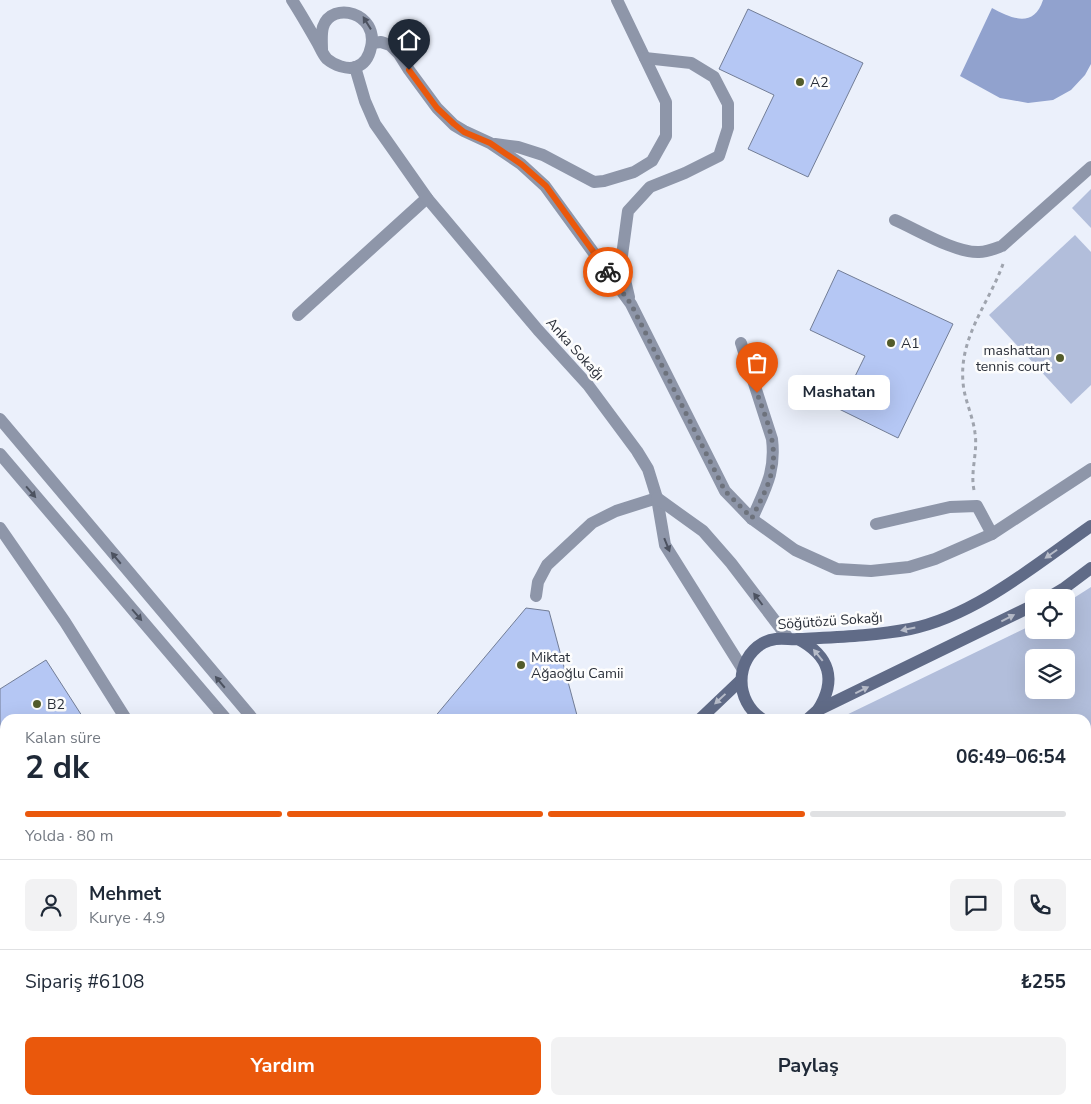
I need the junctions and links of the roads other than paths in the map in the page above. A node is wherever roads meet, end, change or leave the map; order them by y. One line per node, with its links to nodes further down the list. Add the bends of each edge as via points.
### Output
1 (292, 0): 5 (street)
2 (617, 0): 6 (street)
3 (341, 4): 4 (street, one-way to 3, via 369,24); 5 (street, via 323,26)
4 (372, 43): 7 (street, via 365,62); 8 (street, via 390,46 437,108 464,132)
5 (324, 54): 7 (street, via 347,68)
6 (645, 58): 8 (street, via 666,102 666,136 652,161 634,172 594,182 531,151); 12 (street, via 691,62 714,77 728,104 728,128 719,156 650,187 628,211 621,263)
7 (355, 67): 10 (street, Anka Sokağı, via 375,124)
8 (490, 143): 12 (street, via 546,186)
9 (1091, 167): 11 (street, via 1002,246 990,251 964,251)
10 (427, 198): 13 (street); 18 (street, Anka Sokağı, via 588,385 648,469)
11 (895, 220)
12 (631, 304): 19 (street, via 725,491)
13 (298, 315)
14 (741, 343): 19 (street, via 774,452 770,478)
15 (0, 419): 33 (street, one-way to 15)
16 (0, 454): 32 (street, one-way to 32)
17 (1091, 469): 23 (street)
18 (657, 498): 26 (street, via 616,511 592,523 547,565 538,582); 28 (street, one-way to 18, via 703,531); 29 (street, Anka Sokağı, one-way to 29, via 664,545)
19 (752, 518): 23 (street, via 795,550 837,569 872,571 909,567)
20 (876, 524): 23 (street, via 950,506 977,506)
21 (1091, 526): 28 (street, Söğütözü Sokağı, one-way to 28, via 1000,590 946,618 878,635)
22 (0, 528): 31 (street)
23 (992, 534)
24 (1091, 568): 25 (street)
25 (1063, 589)
26 (536, 596)
27 (1025, 609): 30 (street, one-way to 27)
28 (793, 638): 29 (street, Söğütözü Sokağı, via 775,639 763,644 753,652); 30 (street, one-way to 28, via 826,698 829,684 827,669 821,656)
29 (742, 674): 34 (street, Söğütözü Sokağı, one-way to 34); 35 (street, via 743,693)
30 (818, 710): 36 (street)
31 (123, 714)
32 (222, 714)
33 (248, 714)
34 (705, 714)
35 (755, 714)
36 (814, 714)

